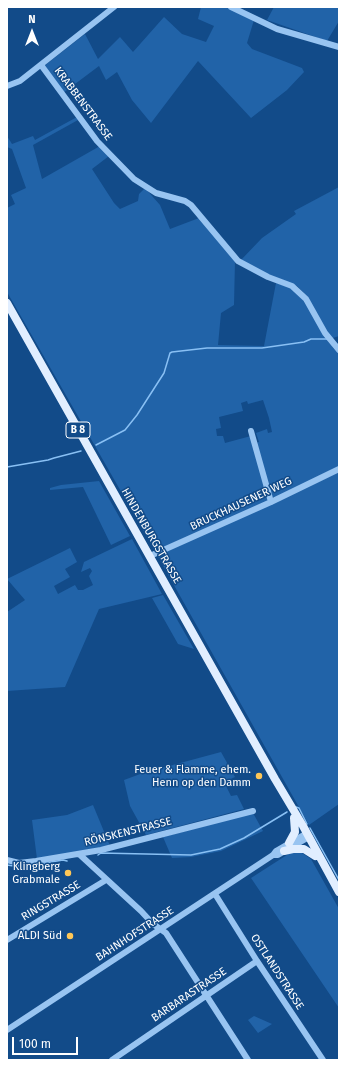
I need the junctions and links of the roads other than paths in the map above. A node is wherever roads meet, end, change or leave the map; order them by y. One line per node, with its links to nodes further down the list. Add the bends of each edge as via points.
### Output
1 (114, 7): 4 (street)
2 (231, 7): 3 (street, via 277,29)
3 (339, 47)
4 (41, 65): 5 (street, via 20,81); 7 (street, KRABBENSTRASSE, via 96,141 134,180 156,193 191,205 238,261 268,278 296,289 306,299 325,333)
5 (7, 86)
6 (7, 303): 11 (main road, HINDENBURGSTRASSE / B 8)
7 (339, 350)
8 (250, 431): 10 (street)
9 (339, 469): 10 (street, BRUCKHAUSENER WEG)
10 (270, 502): 11 (street, BRUCKHAUSENER WEG)
11 (150, 556): 12 (main road, HINDENBURGSTRASSE / B 8)
12 (275, 779): 14 (main road, HINDENBURGSTRASSE / B 8); 15 (main road, HINDENBURGSTRASSE / B 8)
13 (253, 811): 18 (street, RÖNSKENSTRASSE)
14 (294, 818): 15 (main road, HINDENBURGSTRASSE / B 8); 16 (main road, via 295,832)
15 (306, 836): 16 (street, BAHNHOFSTRASSE); 17 (street, BAHNHOFSTRASSE); 20 (main road, HINDENBURGSTRASSE / B 8); 23 (main road, HINDENBURGSTRASSE / B 8)
16 (289, 843): 19 (street, BAHNHOFSTRASSE)
17 (284, 851): 19 (street, BAHNHOFSTRASSE); 20 (main road, via 304,849)
18 (79, 854): 21 (street, RÖNSKENSTRASSE, via 19,863); 22 (street)
19 (273, 855): 24 (street, BAHNHOFSTRASSE)
20 (315, 856): 23 (main road, HINDENBURGSTRASSE / B 8)
21 (7, 860)
22 (106, 880): 25 (street); 26 (street, RINGSTRASSE)
23 (339, 892)
24 (215, 894): 25 (street, BAHNHOFSTRASSE); 27 (street, OSTLANDSTRASSE)
25 (160, 929): 28 (street, via 166,933); 29 (street, BAHNHOFSTRASSE)
26 (7, 940)
27 (257, 961): 28 (street, BARBARASTRASSE); 32 (street, OSTLANDSTRASSE)
28 (206, 996): 30 (street, BARBARASTRASSE); 31 (street)
29 (7, 1030)
30 (112, 1060)
31 (248, 1060)
32 (323, 1060)

